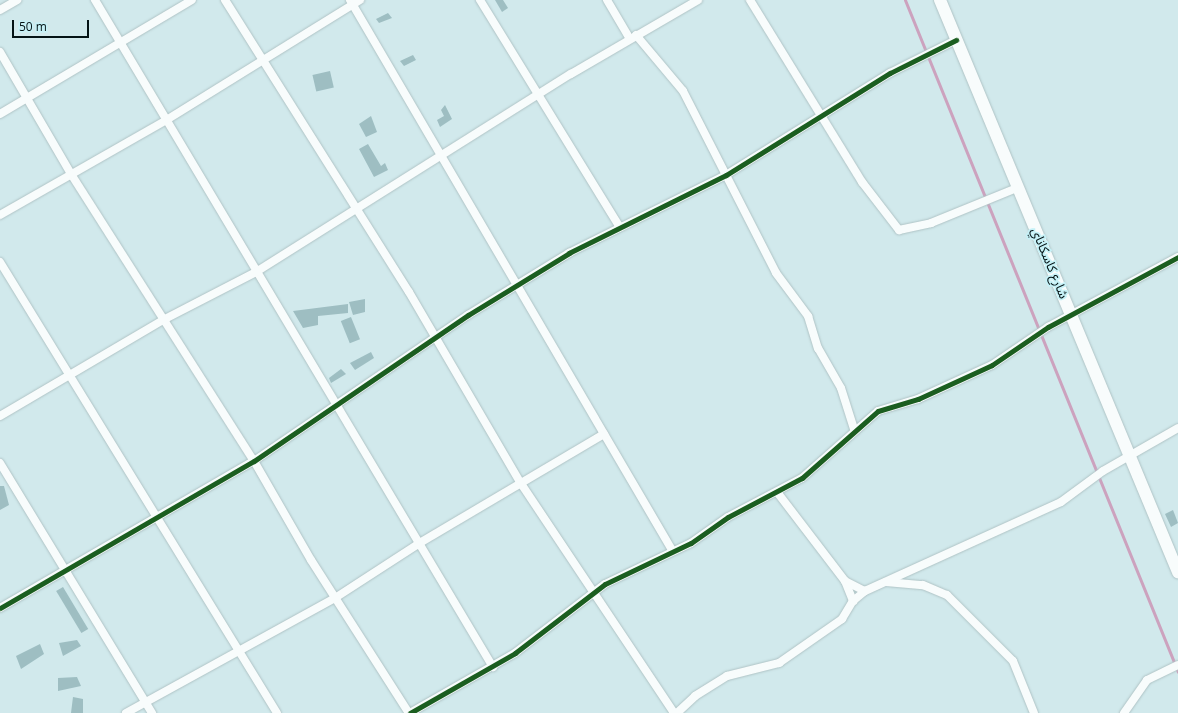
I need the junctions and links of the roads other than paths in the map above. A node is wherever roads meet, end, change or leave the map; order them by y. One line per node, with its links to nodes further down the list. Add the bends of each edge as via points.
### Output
1 (17, 0): 11 (street)
2 (95, 0): 14 (street)
3 (192, 0): 14 (street)
4 (225, 0): 16 (street)
5 (480, 0): 17 (street)
6 (607, 0): 12 (street)
7 (698, 0): 12 (street)
8 (750, 0): 20 (street)
9 (940, 0): 13 (street, شارع كاسكاناي)
10 (355, 2): 16 (street); 22 (street)
11 (0, 10)
12 (633, 37): 17 (street); 24 (street, via 683,91)
13 (956, 40): 20 (street, via 890,73); 25 (street, شارع كاسكاناي)
14 (120, 42): 18 (street); 21 (street)
15 (0, 52): 18 (street)
16 (263, 62): 21 (street); 26 (street)
17 (536, 96): 22 (street); 28 (street)
18 (27, 97): 19 (street); 23 (street)
19 (0, 114)
20 (821, 117): 24 (street); 25 (street, via 862,182 900,230 931,223)
21 (168, 119): 23 (street); 31 (street)
22 (441, 156): 26 (street); 32 (street)
23 (71, 174): 27 (street); 34 (street)
24 (726, 175): 28 (street); 40 (street, via 776,273 808,316 818,348 841,388)
25 (1019, 187): 33 (street, شارع كاسكاناي)
26 (357, 209): 31 (street); 35 (street)
27 (0, 215)
28 (620, 226): 32 (street)
29 (1178, 256): 33 (street)
30 (0, 262): 36 (street)
31 (256, 272): 34 (street); 37 (street)
32 (519, 283): 35 (street); 41 (street)
33 (1072, 315): 40 (street, via 992,365 918,399 878,411); 42 (street, شارع كاسكاناي)
34 (163, 320): 36 (street); 43 (street)
35 (434, 339): 37 (street); 45 (street)
36 (69, 375): 38 (street); 47 (street)
37 (336, 404): 43 (street); 48 (street)
38 (0, 416)
39 (1178, 428): 42 (street)
40 (854, 429): 46 (street, via 802,478)
41 (604, 434): 45 (street); 49 (street)
42 (1131, 458): 51 (street, شارع كاسكاناي); 53 (street, via 1103,472 1061,502)
43 (254, 460): 47 (street); 56 (street)
44 (0, 463): 50 (street)
45 (520, 482): 48 (street); 54 (street)
46 (777, 492): 49 (street, via 728,517 691,543); 52 (street)
47 (154, 516): 50 (street); 59 (street)
48 (418, 544): 56 (street); 61 (street)
49 (672, 550): 54 (street)
50 (66, 569): 58 (street); 62 (street)
51 (1178, 572)
52 (845, 581): 55 (street); 57 (street)
53 (884, 582): 55 (street); 68 (street, via 923,584 947,595 1013,661)
54 (595, 591): 61 (street); 67 (street, via 629,650)
55 (865, 591): 57 (street)
56 (335, 598): 59 (street); 66 (street)
57 (853, 601): 67 (street, via 842,618 779,663 727,676 695,696)
58 (0, 608)
59 (240, 650): 62 (street); 65 (street)
60 (1178, 666): 69 (street, via 1147,680)
61 (493, 667): 66 (street)
62 (146, 702): 63 (street); 64 (street)
63 (126, 713)
64 (152, 713)
65 (277, 713)
66 (409, 713)
67 (676, 713)
68 (1034, 713)
69 (1124, 713)

